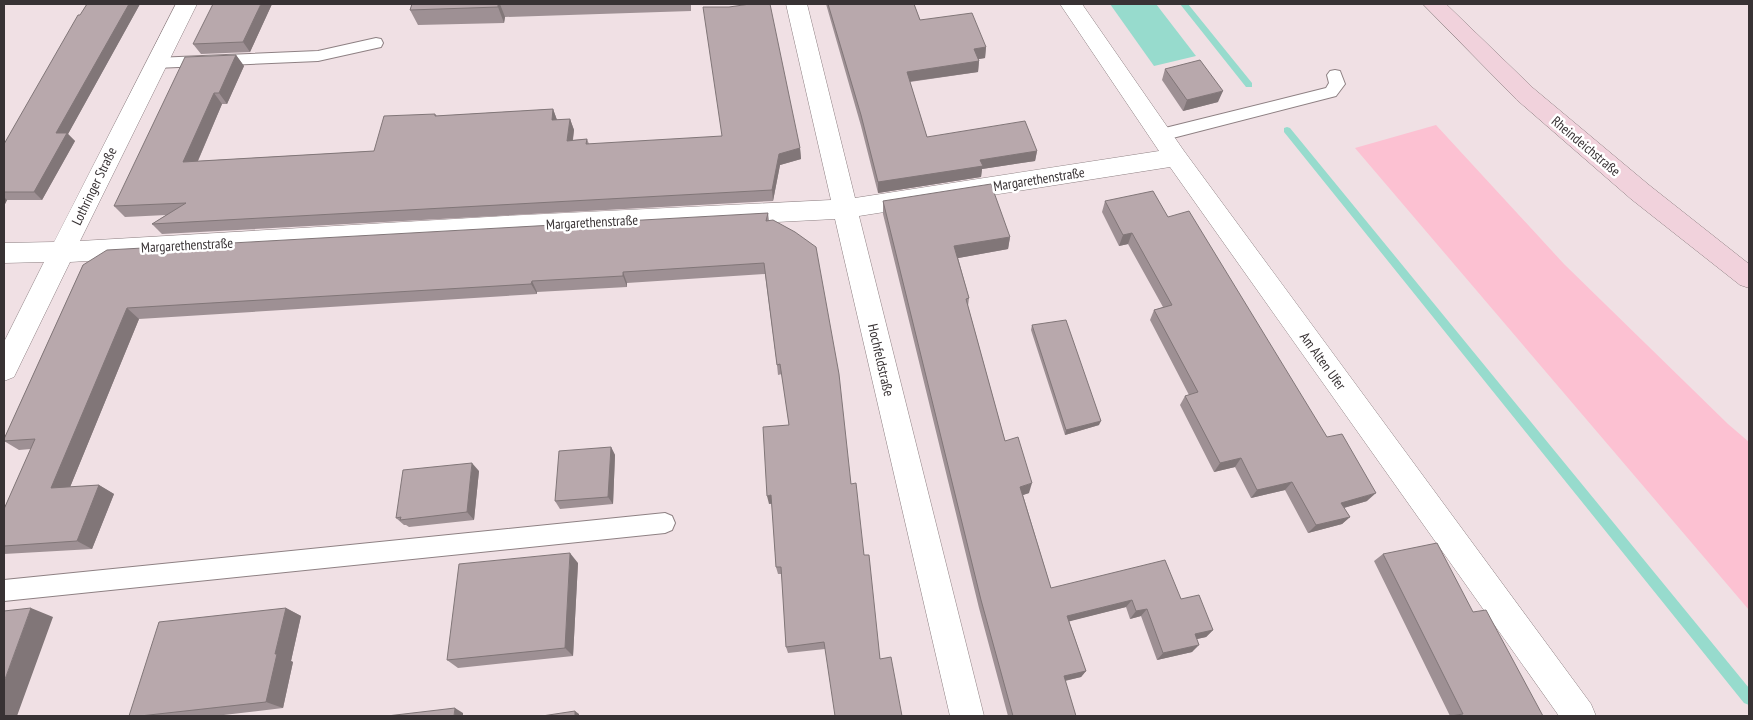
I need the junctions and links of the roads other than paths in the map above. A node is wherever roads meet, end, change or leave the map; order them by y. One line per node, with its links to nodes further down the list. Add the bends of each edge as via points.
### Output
1 (186, 4): 6 (street, Lothringer Straße)
2 (796, 4): 9 (street, Hochfeldstraße)
3 (1071, 4): 8 (street, Am Alten Ufer)
4 (1434, 4): 12 (main road, Rheindeichstraße, via 1525,94 1640,192)
5 (376, 43): 6 (lane, via 318,56)
6 (154, 63): 10 (street, Lothringer Straße)
7 (1335, 75): 8 (lane, via 1337,84 1331,92)
8 (1168, 146): 9 (street, Margarethenstraße); 17 (street, Am Alten Ufer)
9 (845, 209): 10 (street, Margarethenstraße); 16 (street, Hochfeldstraße)
10 (62, 252): 11 (street, Margarethenstraße); 13 (street, Lothringer Straße)
11 (4, 253)
12 (1749, 278)
13 (4, 369)
14 (666, 523): 15 (lane)
15 (4, 591)
16 (967, 716)
17 (1579, 716)

